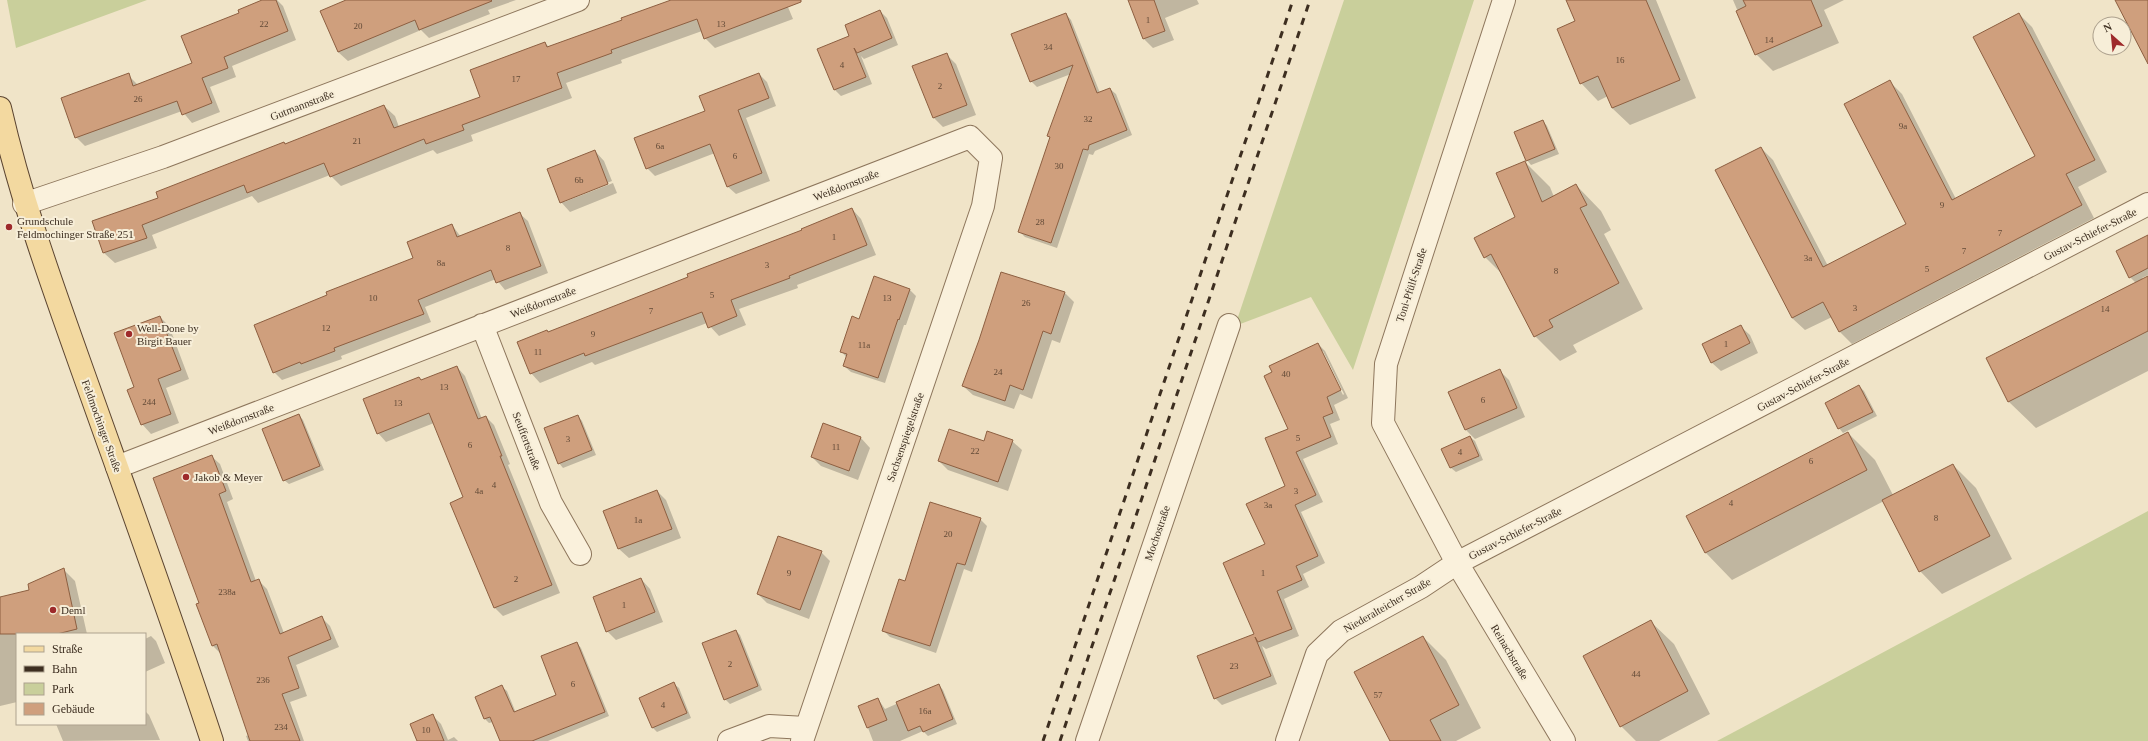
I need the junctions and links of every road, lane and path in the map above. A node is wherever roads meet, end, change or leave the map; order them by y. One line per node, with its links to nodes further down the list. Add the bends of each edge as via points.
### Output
1 (578, 0): 5 (street, Gutmannstraße, via 163,158)
2 (1504, 0): 11 (street, Toni-Pfülf-Straße, via 1386,364 1382,423)
3 (0, 108): 5 (main road, Feldmochinger Straße)
4 (970, 138): 7 (street, Weißdornstraße); 12 (street, Sachsenspiegelstraße, via 991,158 983,206)
5 (24, 204): 9 (main road, Feldmochinger Straße)
6 (2148, 204): 11 (street, Gustav-Schiefer-Straße)
7 (482, 325): 9 (street, Weißdornstraße); 10 (street, Seuffertstraße, via 550,503)
8 (1229, 325): 15 (street, Mochostraße)
9 (117, 467): 13 (main road, Feldmochinger Straße)
10 (580, 554)
11 (1457, 563): 16 (street, Niederalteicher Straße, via 1422,587 1342,631 1317,654); 17 (street, Reinachstraße)
12 (804, 735): 14 (street, via 769,726)
13 (212, 741)
14 (729, 741)
15 (1087, 741)
16 (1287, 741)
17 (1564, 741)

